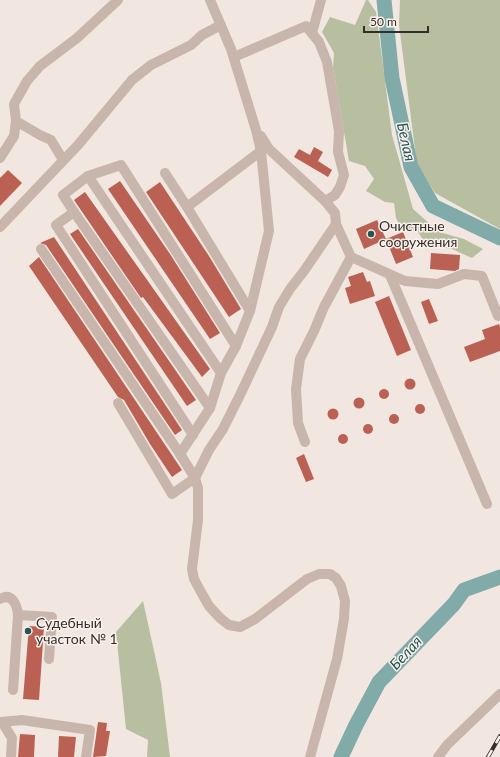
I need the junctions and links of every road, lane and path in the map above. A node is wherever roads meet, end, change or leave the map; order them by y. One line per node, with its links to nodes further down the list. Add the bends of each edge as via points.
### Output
1 (118, 0): 7 (street, via 77,38 40,66 27,81 14,104)
2 (210, 0): 4 (street)
3 (321, 0): 5 (street)
4 (221, 25): 6 (street); 11 (street, via 202,35 191,45 142,71)
5 (312, 33): 6 (street, via 306,26); 14 (street, via 320,42 327,62 339,130 338,152 344,175 335,195)
6 (234, 57): 8 (street)
7 (16, 121): 10 (street, via 14,136); 11 (street, via 51,140)
8 (256, 130): 9 (street); 14 (street, via 268,149)
9 (261, 151): 15 (street); 22 (street, via 269,231)
10 (0, 158)
11 (63, 160): 18 (street)
12 (165, 173): 15 (street)
13 (88, 176): 16 (street, via 62,195); 24 (street, via 121,165); 25 (street)
14 (325, 201): 17 (street, via 335,213)
15 (187, 207): 22 (street)
16 (74, 212): 27 (street); 28 (street, via 56,225)
17 (336, 224): 20 (street); 31 (street, via 280,307 240,395)
18 (0, 227)
19 (40, 249): 30 (street)
20 (351, 258): 21 (street); 29 (street, via 324,307 300,359 296,389 298,423)
21 (390, 275): 23 (street, via 405,281 438,284 464,274 482,276); 32 (street)
22 (250, 311): 24 (street)
23 (498, 316)
24 (236, 346): 25 (street)
25 (221, 373): 27 (street)
26 (118, 403): 31 (street, via 172,494)
27 (210, 408): 28 (street)
28 (193, 435): 30 (street)
29 (305, 442)
30 (180, 454): 31 (street)
31 (195, 478): 41 (street, via 198,488 198,520 192,569 194,579 209,606 229,625 240,627 307,579 319,574 330,574 341,586 345,601 337,658)
32 (487, 504)
33 (0, 599): 34 (street, via 3,597 13,600)
34 (18, 615): 35 (street, via 52,617); 36 (street)
35 (49, 659)
36 (13, 690)
37 (500, 694): 42 (street, via 447,745)
38 (1, 722): 39 (street, via 12,738); 40 (street, via 22,720 90,730)
39 (11, 757)
40 (86, 757)
41 (310, 757)
42 (438, 757)

